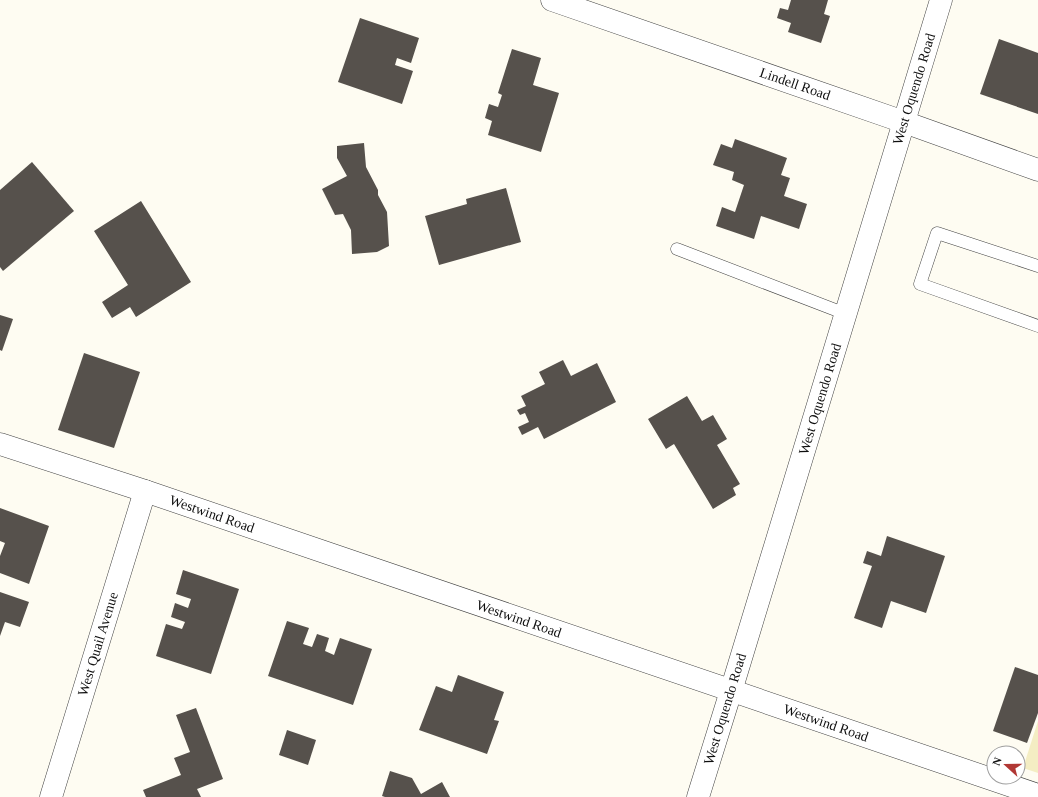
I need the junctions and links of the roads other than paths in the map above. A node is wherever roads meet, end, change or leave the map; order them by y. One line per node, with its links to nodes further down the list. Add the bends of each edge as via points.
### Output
1 (552, 0): 3 (street, Lindell Road)
2 (941, 0): 3 (street, West Oquendo Road)
3 (904, 122): 4 (street, Lindell Road); 7 (street, West Oquendo Road)
4 (1038, 170)
5 (677, 249): 7 (lane)
6 (1038, 266): 8 (lane, via 937,232 920,284)
7 (846, 314): 11 (street, West Oquendo Road)
8 (1038, 326)
9 (0, 444): 10 (street, Westwind Road)
10 (144, 491): 11 (street, Westwind Road); 13 (street, West Quail Avenue)
11 (731, 691): 12 (street, Westwind Road); 14 (street, West Oquendo Road)
12 (1038, 795)
13 (51, 797)
14 (698, 797)

